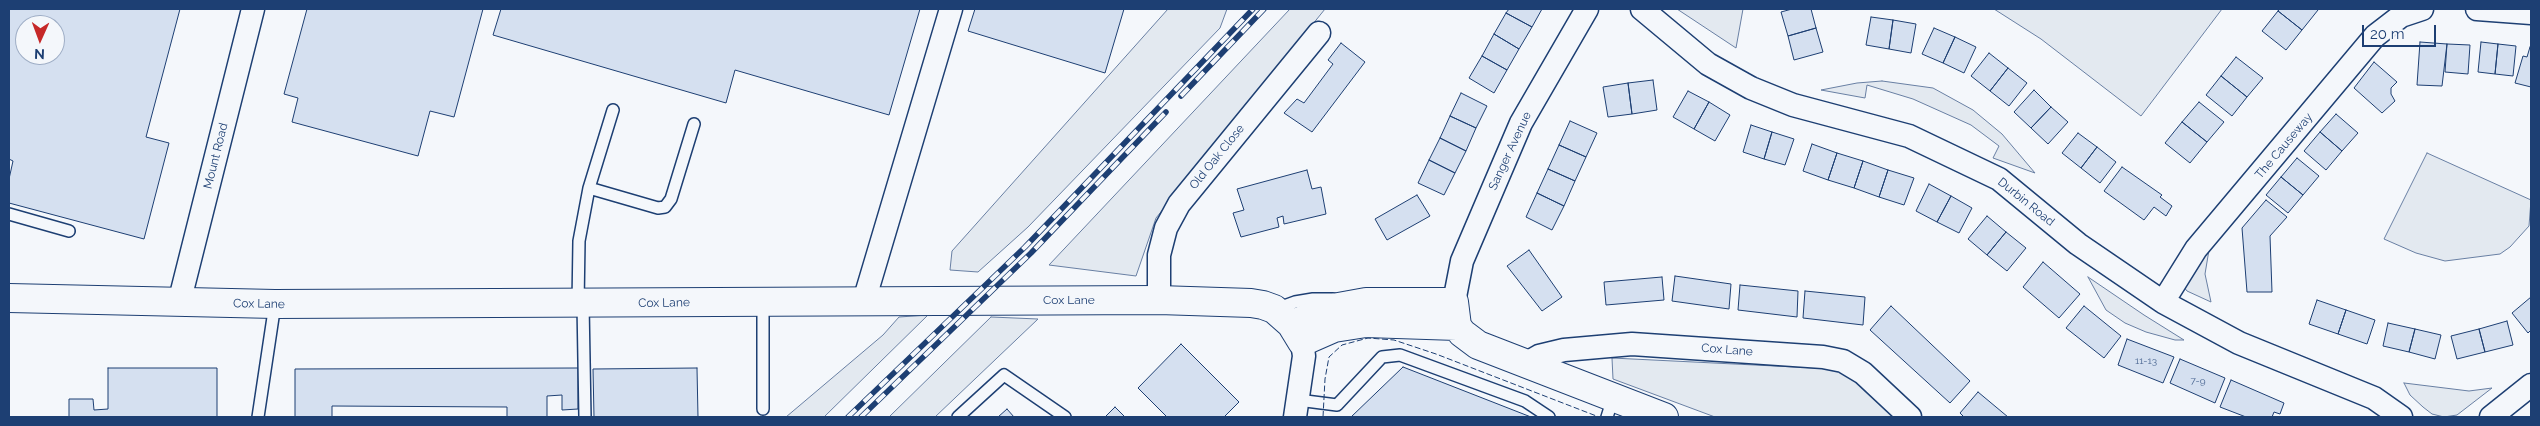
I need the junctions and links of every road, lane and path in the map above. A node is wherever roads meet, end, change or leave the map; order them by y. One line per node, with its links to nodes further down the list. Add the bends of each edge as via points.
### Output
1 (253, 9): 19 (street, Mount Road)
2 (951, 9): 15 (street)
3 (1587, 9): 24 (street, Sanger Avenue, via 1521,123 1462,261)
4 (1642, 9): 18 (street, Durbin Road, via 1708,64 1751,88 1794,105 1909,136 1999,179 2078,244)
5 (2422, 9): 18 (street, The Causeway, via 2401,16 2375,36 2196,250)
6 (2477, 9): 7 (street)
7 (2531, 13)
8 (1319, 33): 16 (street, Old Oak Close, via 1179,204 1166,228 1159,255)
9 (613, 110): 11 (lane)
10 (694, 124): 11 (lane, via 671,199 665,207 658,208)
11 (589, 188): 21 (lane, via 579,241)
12 (9, 214): 13 (lane)
13 (69, 231)
14 (9, 298): 19 (street, Cox Lane)
15 (864, 300): 16 (street, Cox Lane); 17 (street, Cox Lane)
16 (1159, 300): 23 (street, Cox Lane, via 1251,302)
17 (763, 302): 21 (street, Cox Lane); 29 (lane)
18 (2163, 302): 39 (street, Durbin Road, via 2239,343 2374,398)
19 (179, 303): 20 (street, Cox Lane)
20 (275, 304): 21 (street, Cox Lane); 31 (lane)
21 (581, 304): 32 (lane)
22 (1366, 312): 23 (street, via 1333,308); 24 (street); 24 (lane)
23 (1289, 325): 30 (street, via 1304,356)
24 (1451, 326): 25 (street, via 1478,344)
25 (1525, 364): 28 (street); 38 (street, Cox Lane, via 1539,356 1564,350 1632,344 1823,357 1843,361 1863,373)
26 (2531, 385): 40 (street)
27 (1337, 405): 30 (lane); 35 (lane); 36 (lane, via 1382,357 1400,355 1525,401)
28 (1610, 408): 37 (street)
29 (763, 409)
30 (1296, 409)
31 (258, 417)
32 (585, 417)
33 (958, 417): 34 (lane, via 1004,375)
34 (1065, 417)
35 (1338, 417)
36 (1549, 417)
37 (1664, 417)
38 (1910, 417)
39 (2401, 417)
40 (2491, 417)

